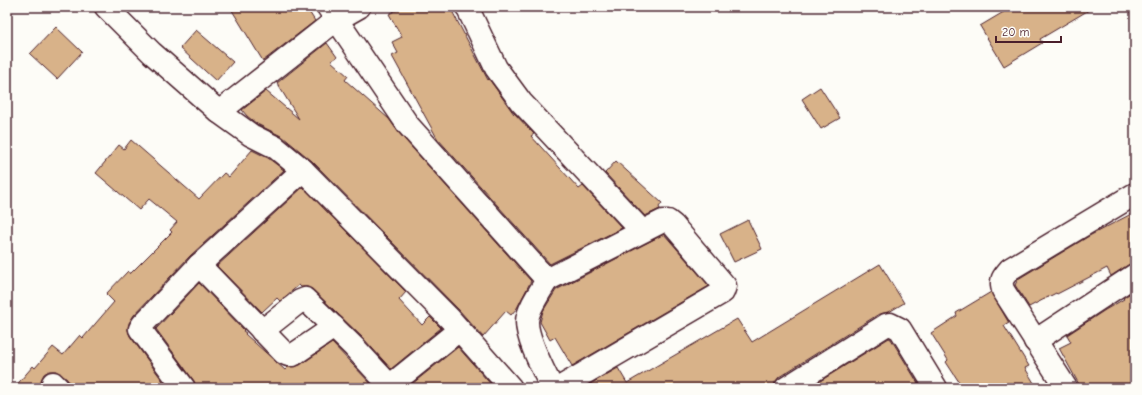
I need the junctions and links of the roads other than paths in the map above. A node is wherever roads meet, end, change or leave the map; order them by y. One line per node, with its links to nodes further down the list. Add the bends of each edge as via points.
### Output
1 (106, 7): 5 (street, via 152,53)
2 (359, 7): 4 (street)
3 (467, 7): 8 (street, via 496,68 521,102)
4 (332, 13): 5 (street); 11 (street, via 408,125)
5 (219, 112): 6 (street, via 251,135 275,146)
6 (303, 170): 9 (street); 13 (street)
7 (1135, 194): 15 (street, via 1010,269 1004,276 1001,282 1003,290)
8 (642, 231): 11 (street); 21 (street, via 663,221 673,224 725,289)
9 (199, 265): 14 (street); 18 (street, via 140,329)
10 (1135, 275): 15 (street)
11 (547, 280): 20 (street, via 527,321 532,343)
12 (334, 327): 14 (street, via 293,355 284,352); 14 (street, via 305,299); 17 (street)
13 (459, 330): 17 (street); 19 (street)
14 (262, 331)
15 (1035, 341): 16 (street)
16 (1061, 386)
17 (389, 387)
18 (184, 388)
19 (512, 388)
20 (552, 388)
21 (560, 388)
22 (786, 388): 23 (street, via 890,324 900,329)
23 (936, 388)

